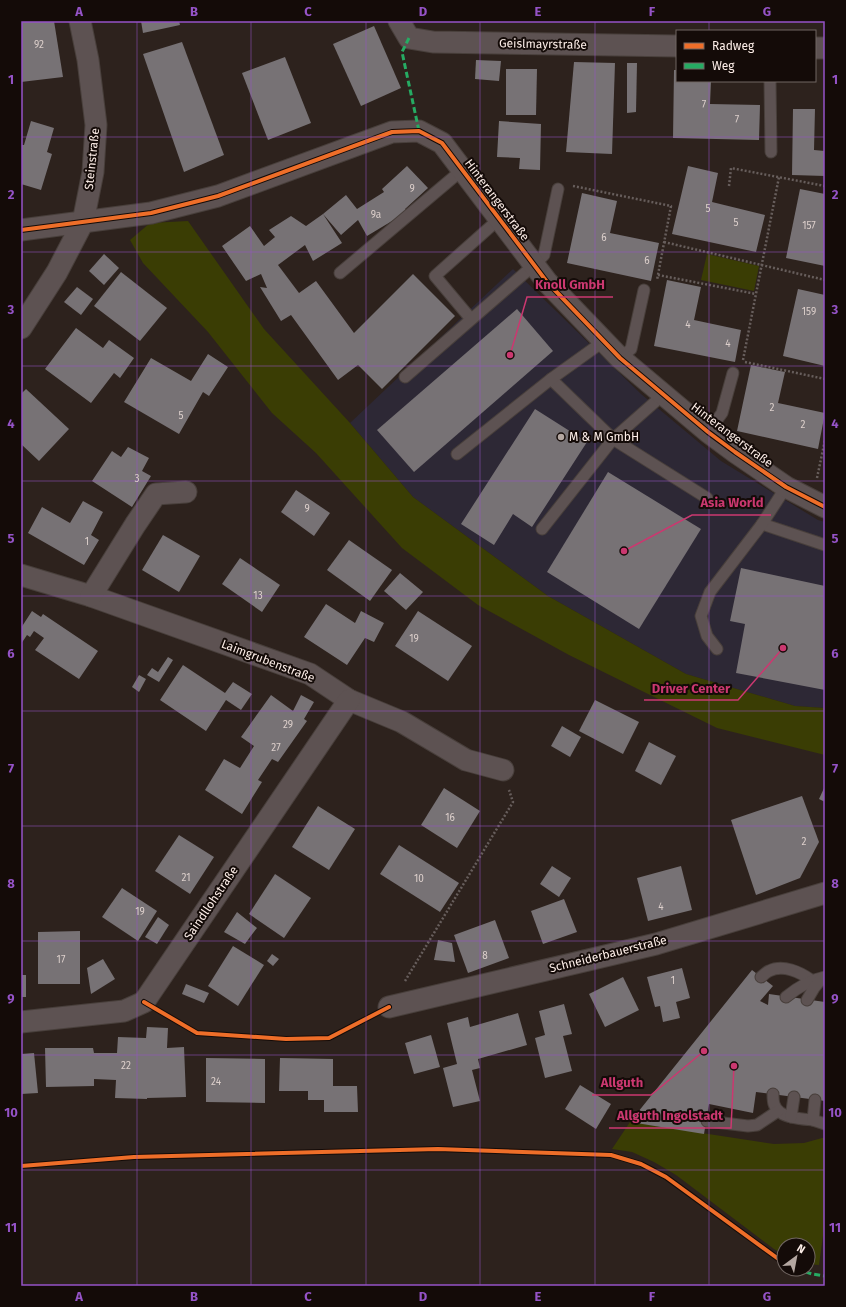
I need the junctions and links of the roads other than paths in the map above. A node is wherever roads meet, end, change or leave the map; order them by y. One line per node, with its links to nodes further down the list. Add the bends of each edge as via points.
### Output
1 (80, 21): 9 (street, Steinstraße, via 96,125 93,172)
2 (404, 29): 3 (street, Geislmayrstraße, via 433,42)
3 (676, 46)
4 (770, 82): 5 (lane)
5 (771, 152)
6 (462, 170): 8 (street, Hinterangerstraße); 9 (street, Hinterangerstraße, via 442,143 419,131 392,132 218,196 150,213); 12 (lane)
7 (558, 188): 11 (lane, via 544,255)
8 (499, 219): 11 (street, Hinterangerstraße); 14 (lane, via 435,276)
9 (83, 222): 10 (street, Hinterangerstraße); 15 (street, Steinstraße, via 57,272)
10 (21, 230)
11 (534, 265): 14 (lane); 16 (street, Hinterangerstraße)
12 (340, 273)
13 (644, 290): 17 (lane, via 631,349)
14 (472, 319): 19 (lane)
15 (21, 328)
16 (604, 341): 17 (street, Hinterangerstraße); 20 (lane)
17 (620, 358): 21 (street, Hinterangerstraße)
18 (733, 373): 22 (lane, via 722,413)
19 (405, 377)
20 (551, 379): 23 (lane); 24 (lane)
21 (664, 394): 22 (street, Hinterangerstraße); 23 (lane)
22 (708, 432): 25 (street, Hinterangerstraße)
23 (614, 439): 27 (lane); 30 (lane)
24 (457, 454)
25 (786, 487): 28 (street, Hinterangerstraße); 29 (lane)
26 (186, 492): 33 (street, via 156,494)
27 (707, 498)
28 (819, 504)
29 (762, 524): 31 (lane); 34 (lane, via 710,592 701,616 706,636)
30 (542, 529)
31 (825, 545)
32 (21, 575): 33 (street, Laimgrubenstraße)
33 (91, 596): 35 (street, Laimgrubenstraße, via 310,674)
34 (717, 649)
35 (348, 700): 36 (street, Laimgrubenstraße, via 402,722 466,760); 43 (street, Saindllohstraße, via 144,1002 124,1011)
36 (503, 770)
37 (825, 893): 42 (street, Schneiderbauerstraße, via 656,944)
38 (762, 977): 39 (lane, via 769,971 781,969)
39 (820, 979): 40 (lane, via 796,988); 41 (lane)
40 (786, 997)
41 (807, 1000)
42 (389, 1007)
43 (21, 1022)
44 (773, 1094): 47 (lane)
45 (794, 1097): 48 (lane)
46 (815, 1100): 49 (lane)
47 (778, 1111): 48 (lane); 50 (lane, via 757,1125)
48 (791, 1117): 49 (lane)
49 (813, 1120): 51 (lane)
50 (706, 1121)
51 (825, 1124)

